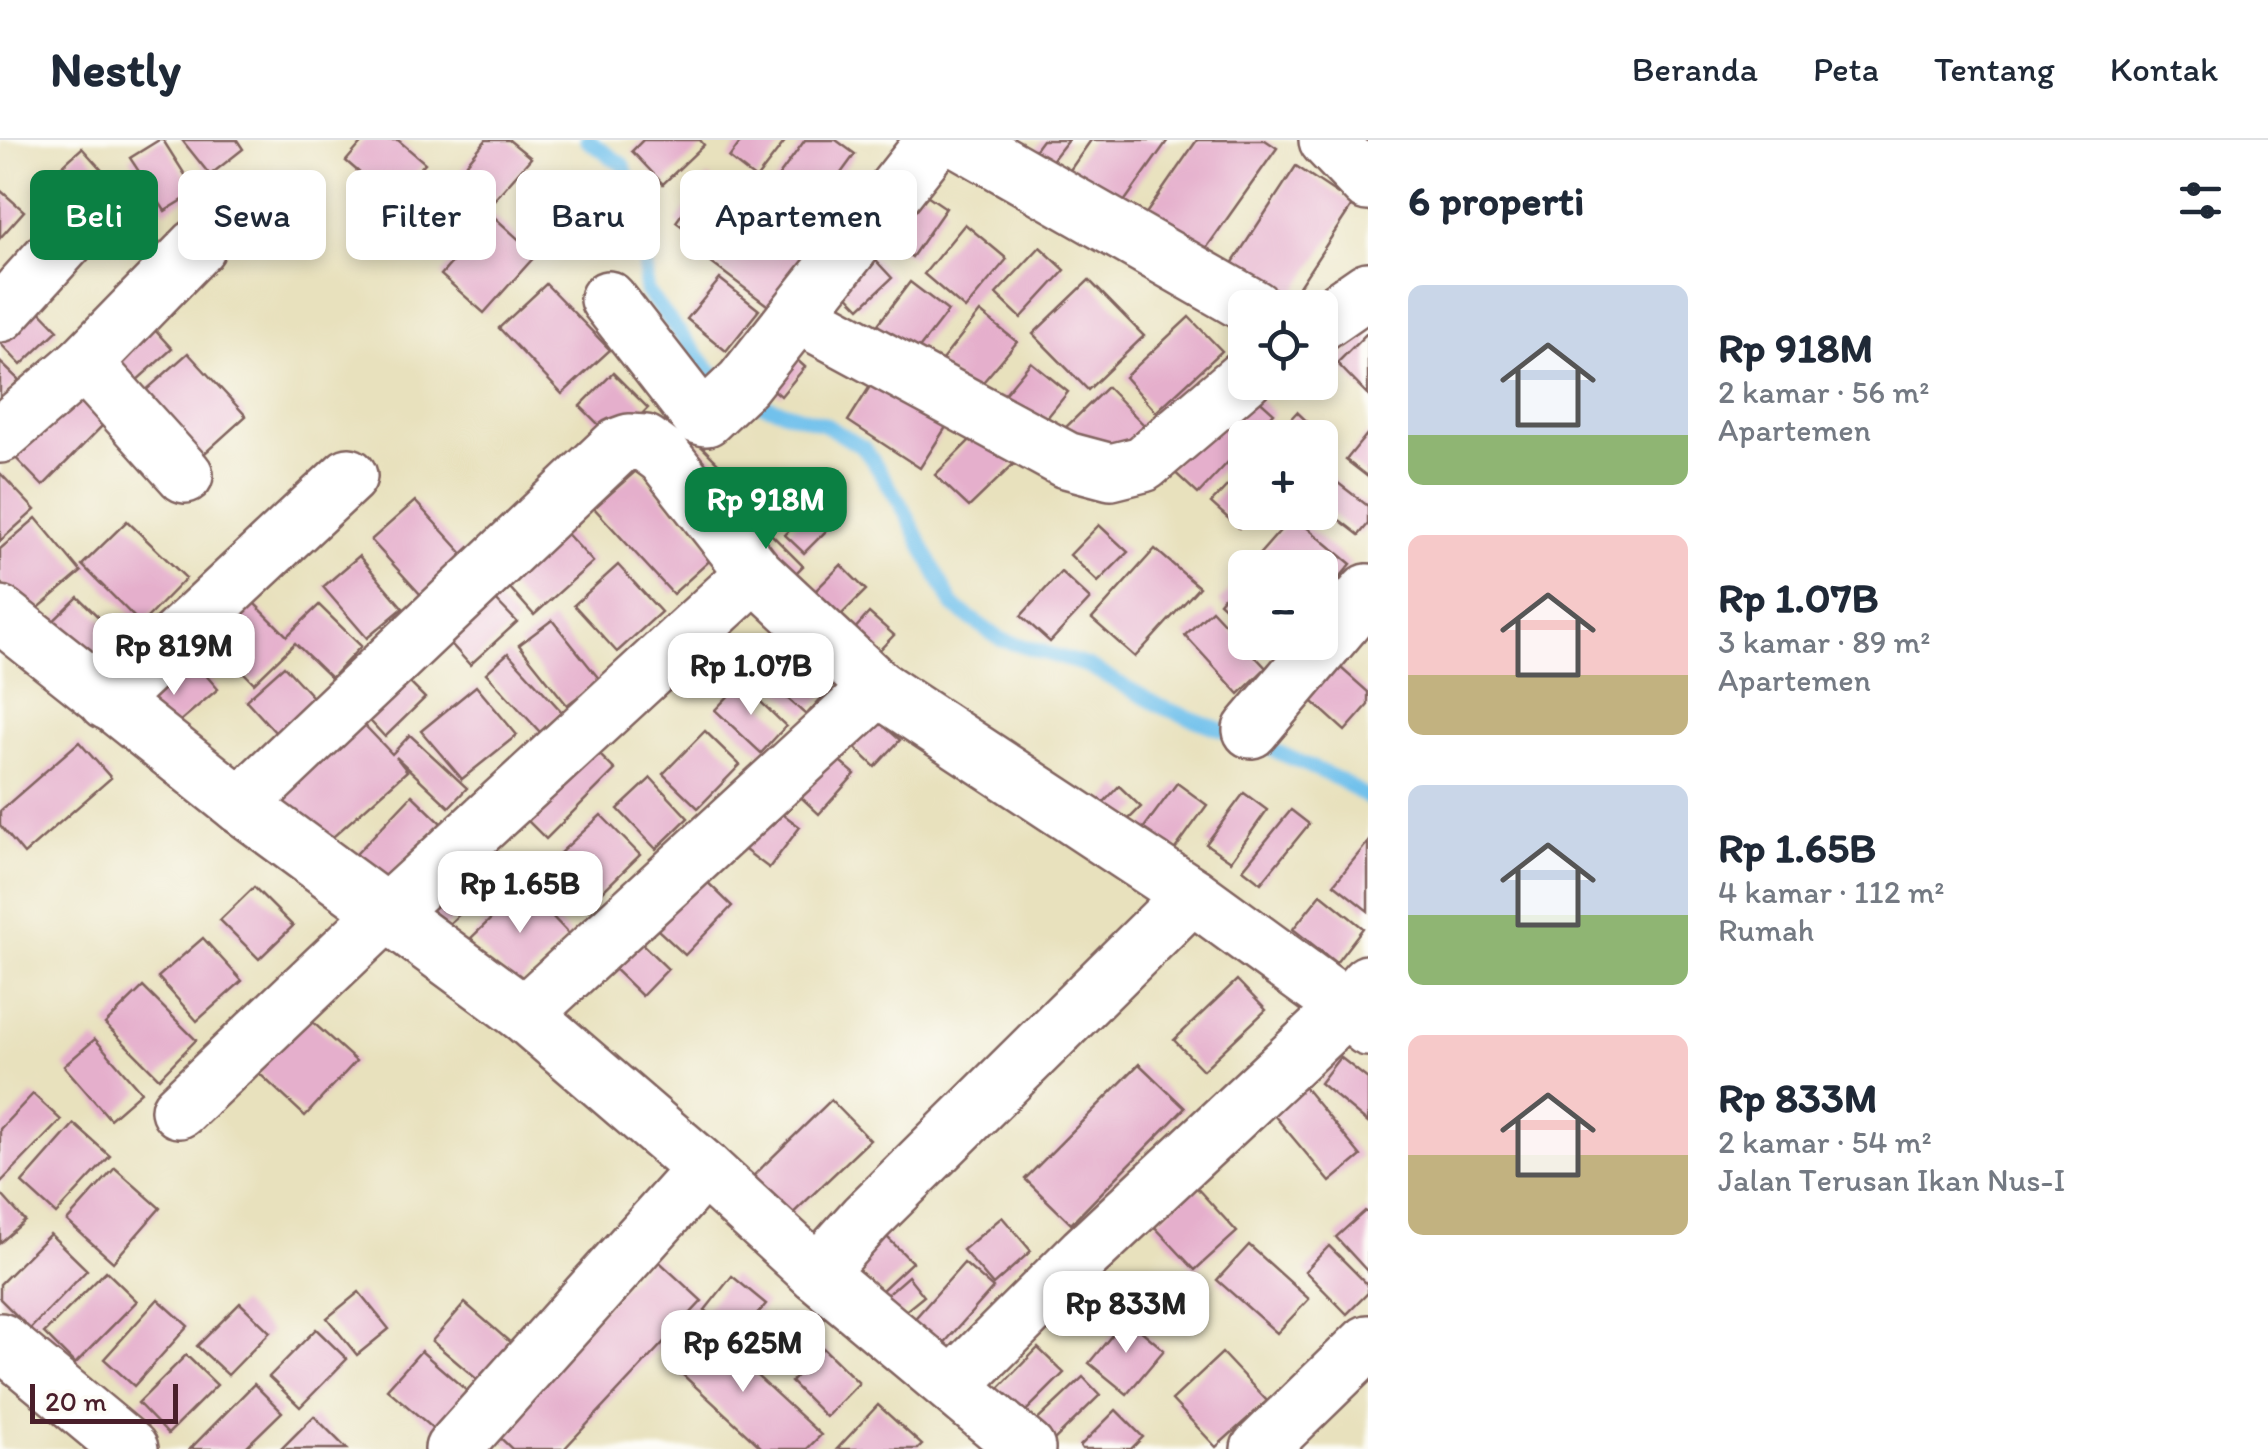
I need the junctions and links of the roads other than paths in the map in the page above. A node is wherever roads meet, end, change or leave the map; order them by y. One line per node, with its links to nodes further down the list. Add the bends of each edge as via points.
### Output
1 (936, 140): 12 (street)
2 (960, 140): 8 (street)
3 (1327, 140): 4 (street)
4 (1368, 183)
5 (49, 260): 11 (street)
6 (184, 260): 13 (street)
7 (1368, 290): 10 (street)
8 (1228, 293)
9 (608, 299): 12 (street, via 706,418)
10 (1338, 311)
11 (0, 314)
12 (798, 315): 14 (street, via 1066,460 1111,472 1144,464)
13 (84, 363): 15 (street); 16 (street)
14 (1228, 392)
15 (0, 436)
16 (186, 475)
17 (350, 476): 22 (street)
18 (755, 573): 21 (street); 24 (street, via 664,457 646,443 618,446); 26 (street)
19 (1368, 592): 23 (street)
20 (0, 614): 22 (street)
21 (878, 688): 25 (street); 28 (street)
22 (108, 702): 24 (street)
23 (1251, 730)
24 (240, 805): 26 (street)
25 (1192, 895): 27 (street); 31 (street)
26 (386, 913): 28 (street); 29 (street)
27 (1361, 1006): 34 (street, via 1085,1253)
28 (524, 1014): 30 (street)
29 (179, 1110)
30 (704, 1169): 31 (street); 36 (street)
31 (817, 1272): 34 (street)
32 (0, 1341): 35 (street)
33 (1368, 1343): 38 (street)
34 (953, 1385): 37 (street)
35 (103, 1441)
36 (453, 1449)
37 (1028, 1449)
38 (1258, 1449)

